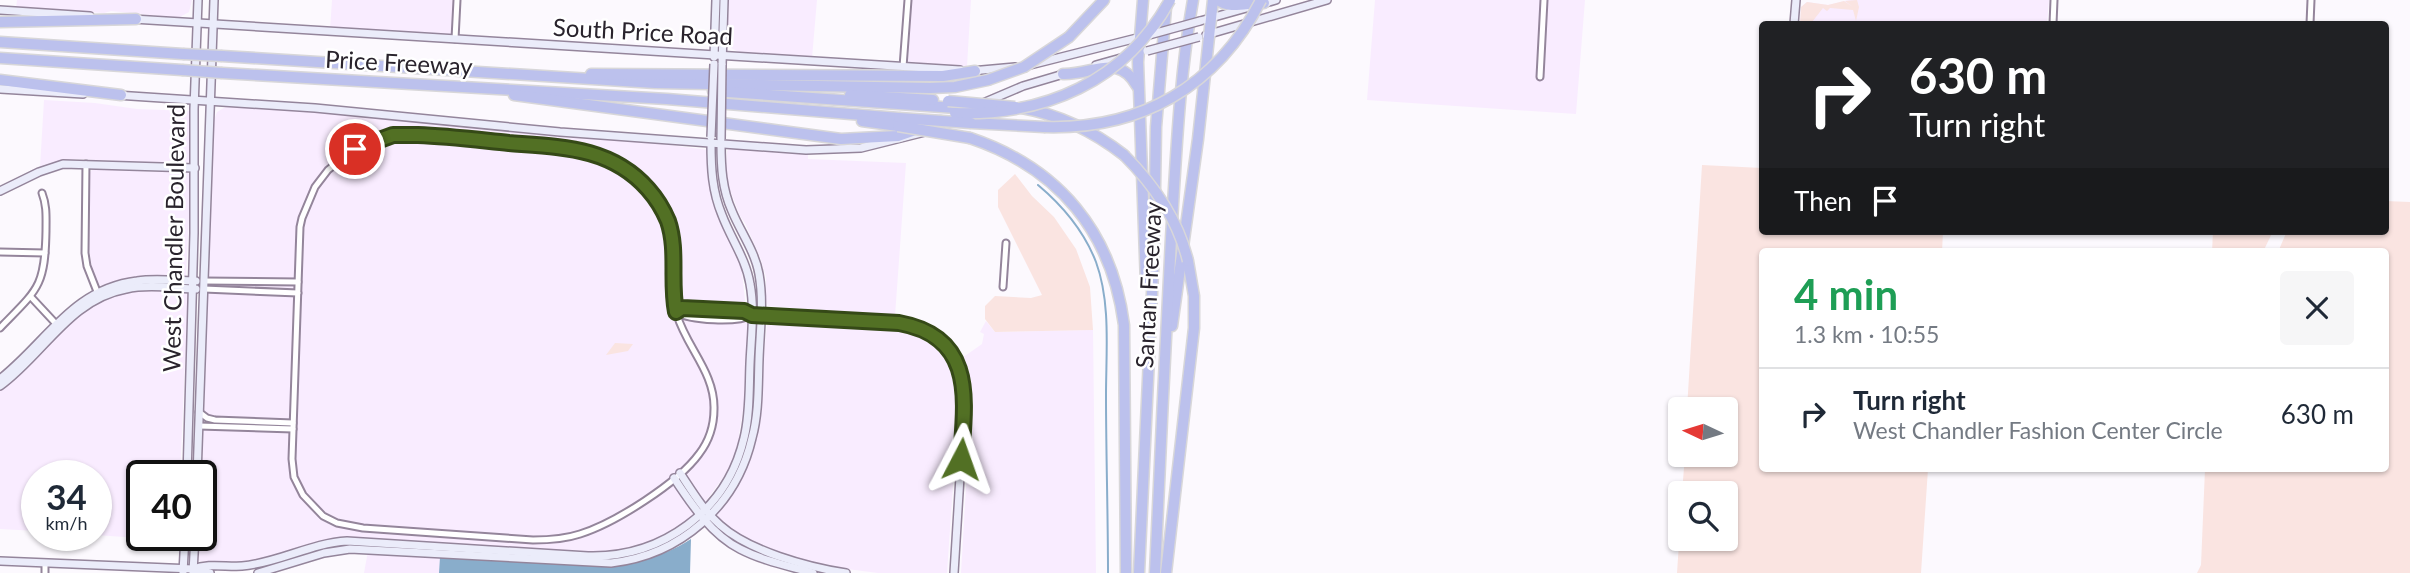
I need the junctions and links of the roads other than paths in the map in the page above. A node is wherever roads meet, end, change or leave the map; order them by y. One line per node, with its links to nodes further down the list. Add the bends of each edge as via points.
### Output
1 (198, 0): 25 (main road, West Chandler Boulevard)
2 (214, 0): 26 (main road, West Chandler Boulevard)
3 (457, 0): 29 (street)
4 (721, 0): 32 (main road)
5 (908, 0): 34 (street)
6 (1104, 0): 40 (highway, bridge, via 1069,37 1024,67 955,87)
7 (1143, 0): 28 (highway)
8 (1167, 0): 48 (highway, bridge, via 1132,44 1074,87 1024,105); 80 (highway, Santan Freeway, via 1156,127)
9 (1193, 0): 75 (highway, Santan Freeway, via 1177,142)
10 (1215, 0): 17 (highway, via 1231,6); 20 (highway)
11 (1276, 0): 17 (main road, South Price Road)
12 (1327, 0): 27 (main road)
13 (1544, 0): 38 (street)
14 (1796, 0): 21 (main road)
15 (2054, 0): 22 (street)
16 (2311, 0): 23 (street)
17 (1263, 2): 20 (main road, South Price Road); 50 (highway, bridge, via 1231,48 1207,72 1146,111 1077,127)
18 (0, 10): 19 (main road, South Price Road)
19 (136, 19): 24 (highway); 25 (main road, South Price Road)
20 (1205, 20): 27 (highway); 28 (main road, South Price Road, bridge)
21 (1794, 21)
22 (2053, 21)
23 (2310, 21)
24 (0, 22)
25 (198, 23): 26 (main road, South Price Road); 46 (main road, West Chandler Boulevard)
26 (213, 24): 29 (main road, South Price Road); 47 (main road, West Chandler Boulevard)
27 (1203, 36): 31 (main road, bridge); 75 (highway, via 1198,139)
28 (1144, 37): 31 (highway); 35 (main road, South Price Road, via 1044,62)
29 (455, 39): 32 (main road, South Price Road)
30 (0, 42): 36 (highway, Price Freeway, bridge)
31 (1142, 52): 37 (main road); 43 (highway)
32 (718, 55): 34 (main road, South Price Road); 51 (main road, bridge, via 713,65); 52 (main road, bridge, via 722,65)
33 (0, 58): 41 (highway, Price Freeway, bridge)
34 (903, 67): 35 (main road, South Price Road)
35 (975, 71): 36 (highway, via 943,76)
36 (495, 72): 40 (highway, Price Freeway)
37 (1063, 74): 43 (highway, via 1120,68); 49 (main road)
38 (1540, 77)
39 (0, 80): 44 (highway)
40 (668, 84): 48 (highway)
41 (469, 86): 45 (highway, Price Freeway); 49 (highway, via 841,139 907,134)
42 (0, 89): 44 (main road)
43 (1139, 89): 80 (highway, via 1146,275)
44 (121, 96): 46 (main road)
45 (667, 99): 48 (highway); 50 (highway, Price Freeway)
46 (194, 100): 47 (main road); 54 (main road, West Chandler Boulevard)
47 (209, 101): 51 (main road); 62 (main road, West Chandler Boulevard)
48 (953, 108): 104 (highway, bridge, via 1022,108 1076,125 1124,155 1144,176 1180,236 1194,296 1194,328)
49 (971, 109): 52 (main road, via 921,134 861,149)
50 (899, 122): 101 (highway, bridge, via 970,138 1016,158 1055,186 1090,227 1113,274 1122,310)
51 (711, 141): 52 (main road); 68 (main road, via 715,195 747,266)
52 (721, 142): 69 (main road, via 728,202 759,271)
53 (86, 164): 54 (main road); 55 (main road, via 46,169); 65 (street, via 83,241)
54 (195, 168): 61 (main road, West Chandler Boulevard)
55 (0, 191)
56 (42, 192): 59 (street)
57 (1006, 243): 63 (street)
58 (0, 252): 59 (street)
59 (45, 253): 66 (street, via 41,282)
60 (298, 282): 62 (street); 64 (street); 67 (street, via 302,218 328,170 373,141 393,135 426,135 581,149 625,169 653,195 667,220)
61 (193, 285): 62 (main road); 65 (main road); 74 (main road, West Chandler Boulevard)
62 (204, 285): 64 (street); 76 (main road, West Chandler Boulevard)
63 (1003, 286)
64 (298, 293): 79 (street)
65 (98, 294): 70 (main road)
66 (31, 297): 70 (street); 71 (street)
67 (676, 312): 68 (street, via 682,308); 84 (street, via 685,339 707,373 714,411 706,444)
68 (752, 315): 69 (main road); 85 (main road, via 743,442 729,479)
69 (761, 316): 85 (main road, via 752,440 738,476); 100 (main road, via 899,323 922,330 947,348 962,376 965,397)
70 (58, 326): 72 (main road); 73 (main road)
71 (0, 328)
72 (0, 379)
73 (0, 386)
74 (189, 390): 77 (main road, West Chandler Boulevard); 78 (main road)
75 (1163, 407): 103 (highway, Santan Freeway)
76 (199, 412): 78 (main road, West Chandler Boulevard); 79 (street, via 215,420)
77 (188, 420): 81 (main road); 82 (main road, West Chandler Boulevard)
78 (199, 426): 79 (street); 81 (main road, West Chandler Boulevard)
79 (293, 426): 84 (street, via 293,474 303,495 323,516 352,527 533,540 570,537 612,520)
80 (1145, 435): 102 (highway, Santan Freeway)
81 (198, 455): 83 (main road, West Chandler Boulevard)
82 (187, 460)
83 (198, 460)
84 (677, 476): 85 (main road)
85 (706, 515): 91 (main road, via 664,541 617,555 347,541 326,543); 97 (main road, via 681,540 611,564 350,549); 98 (main road, via 732,545); 99 (main road, via 756,547)
86 (184, 551): 93 (main road)
87 (194, 551): 94 (main road)
88 (0, 561): 89 (main road)
89 (45, 562): 90 (main road); 95 (street)
90 (96, 569): 92 (main road)
91 (245, 569): 94 (main road, via 201,566)
92 (151, 571): 93 (main road)
93 (183, 571): 94 (main road)
94 (193, 571): 96 (main road)
95 (45, 573)
96 (210, 573)
97 (258, 573)
98 (813, 573)
99 (846, 573)
100 (954, 573)
101 (1126, 573)
102 (1139, 573)
103 (1155, 573)
104 (1166, 573)

